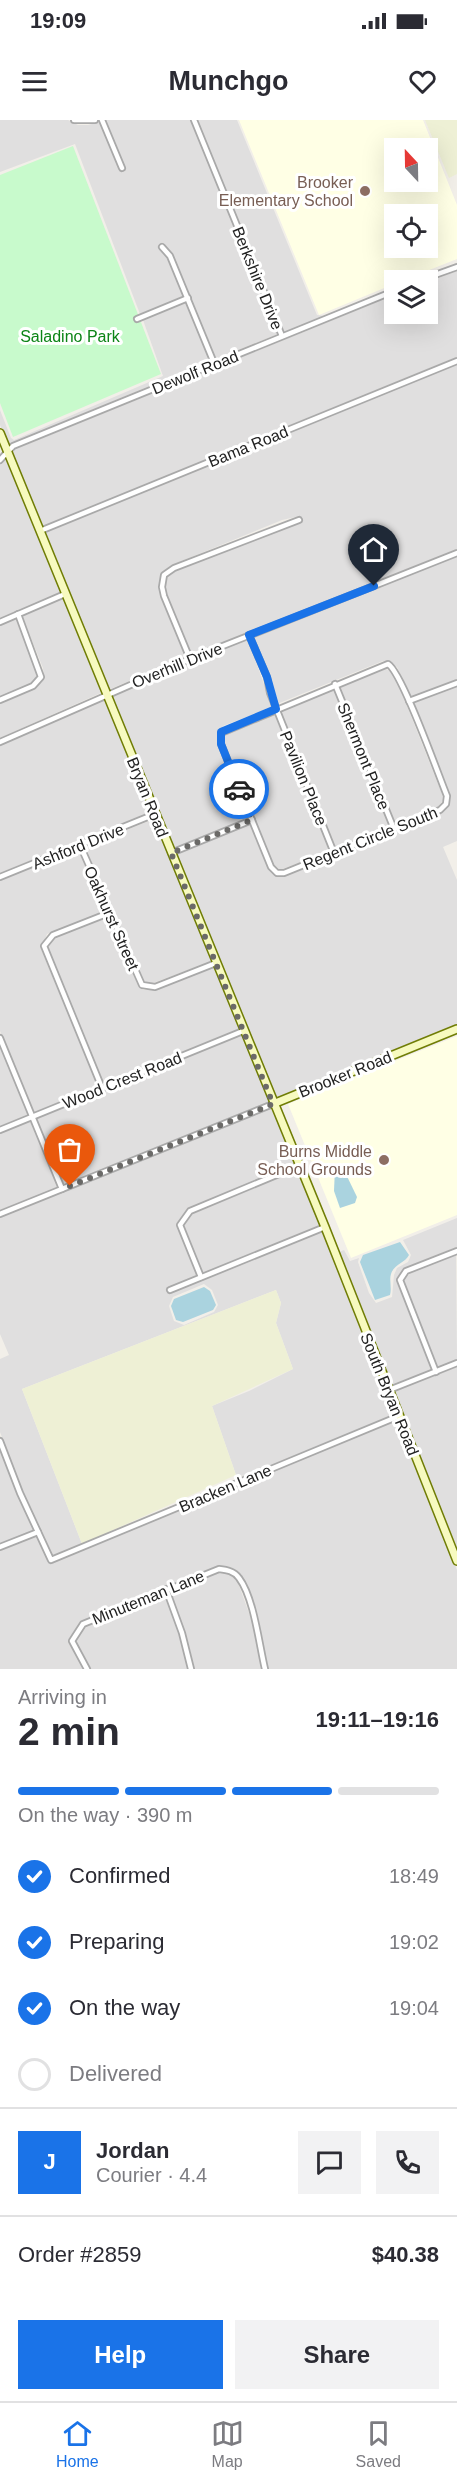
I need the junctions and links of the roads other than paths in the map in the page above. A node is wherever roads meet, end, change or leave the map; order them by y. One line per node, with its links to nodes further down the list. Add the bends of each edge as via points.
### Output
1 (74, 120): 2 (street)
2 (94, 120)
3 (102, 120): 5 (street)
4 (194, 120): 12 (street, Berkshire Drive)
5 (122, 168)
6 (162, 247): 10 (street, via 170,256)
7 (457, 267): 8 (street)
8 (438, 274)
9 (384, 295): 12 (street, Dewolf Road)
10 (188, 298): 11 (street); 14 (street)
11 (137, 319)
12 (282, 336): 14 (street, Dewolf Road)
13 (457, 361): 19 (street, Bama Road)
14 (214, 363): 16 (street, Dewolf Road, via 13,446)
15 (0, 433): 16 (street, Bryan Road)
16 (8, 453): 17 (street, Dewolf Road); 19 (street, Bryan Road)
17 (0, 460)
18 (299, 520): 25 (street, via 195,559 164,575 164,596)
19 (40, 531): 21 (street, Bryan Road)
20 (457, 553): 24 (street, Overhill Drive)
21 (65, 594): 22 (street); 28 (street, Bryan Road)
22 (18, 614): 23 (street); 29 (street, via 41,677 33,686)
23 (0, 622)
24 (249, 635): 25 (street, Overhill Drive); 31 (street, Pavilion Place)
25 (189, 659): 28 (street, Overhill Drive)
26 (457, 683): 30 (street)
27 (335, 684): 30 (street, via 388,664 395,668); 31 (street); 35 (street, Shermont Place)
28 (107, 694): 32 (street, Overhill Drive); 33 (street, Bryan Road)
29 (0, 700)
30 (409, 701): 35 (street, Regent Circle South, via 447,800 440,810)
31 (276, 709): 34 (street, via 224,729 220,736); 38 (street, Pavilion Place)
32 (0, 742)
33 (155, 814): 36 (street, Ashford Drive); 37 (street, Bryan Road)
34 (252, 820): 37 (street); 38 (street, Regent Circle South, via 277,873)
35 (394, 829): 38 (street, Regent Circle South)
36 (80, 845): 39 (street, Ashford Drive); 40 (street, Oakhurst Street)
37 (171, 853): 41 (street, Bryan Road)
38 (334, 853)
39 (0, 877)
40 (109, 913): 41 (street, Oakhurst Street, via 145,987 155,987); 45 (street, via 53,935 44,946)
41 (216, 963): 43 (street, Bryan Road)
42 (457, 1029): 46 (street, Brooker Road)
43 (243, 1031): 45 (street, Wood Crest Road); 46 (street, Bryan Road)
44 (0, 1038): 47 (street)
45 (102, 1088): 47 (street, Wood Crest Road)
46 (273, 1104): 49 (street, Bryan Road); 50 (street, Brooker Road)
47 (32, 1117): 48 (street, Wood Crest Road); 50 (street)
48 (0, 1130)
49 (298, 1166): 52 (street, Bryan Road); 54 (street, via 190,1211 180,1225)
50 (62, 1190): 51 (street, Brooker Road)
51 (0, 1214)
52 (325, 1227): 54 (street); 58 (street, South Bryan Road)
53 (457, 1251): 57 (street, via 406,1271 400,1280)
54 (201, 1277): 55 (street)
55 (170, 1290)
56 (457, 1363): 57 (street)
57 (436, 1372): 58 (street)
58 (388, 1389): 59 (street, South Bryan Road)
59 (399, 1416): 61 (street, Bracken Lane, via 51,1560); 63 (street, South Bryan Road)
60 (0, 1441): 61 (street)
61 (38, 1532): 62 (street)
62 (0, 1547)
63 (457, 1561)
64 (166, 1589): 65 (street, Minuteman Lane, via 83,1624 72,1641); 66 (street); 67 (street, Minuteman Lane, via 219,1569 229,1570 240,1578 256,1623)
65 (87, 1669)
66 (191, 1669)
67 (265, 1669)

